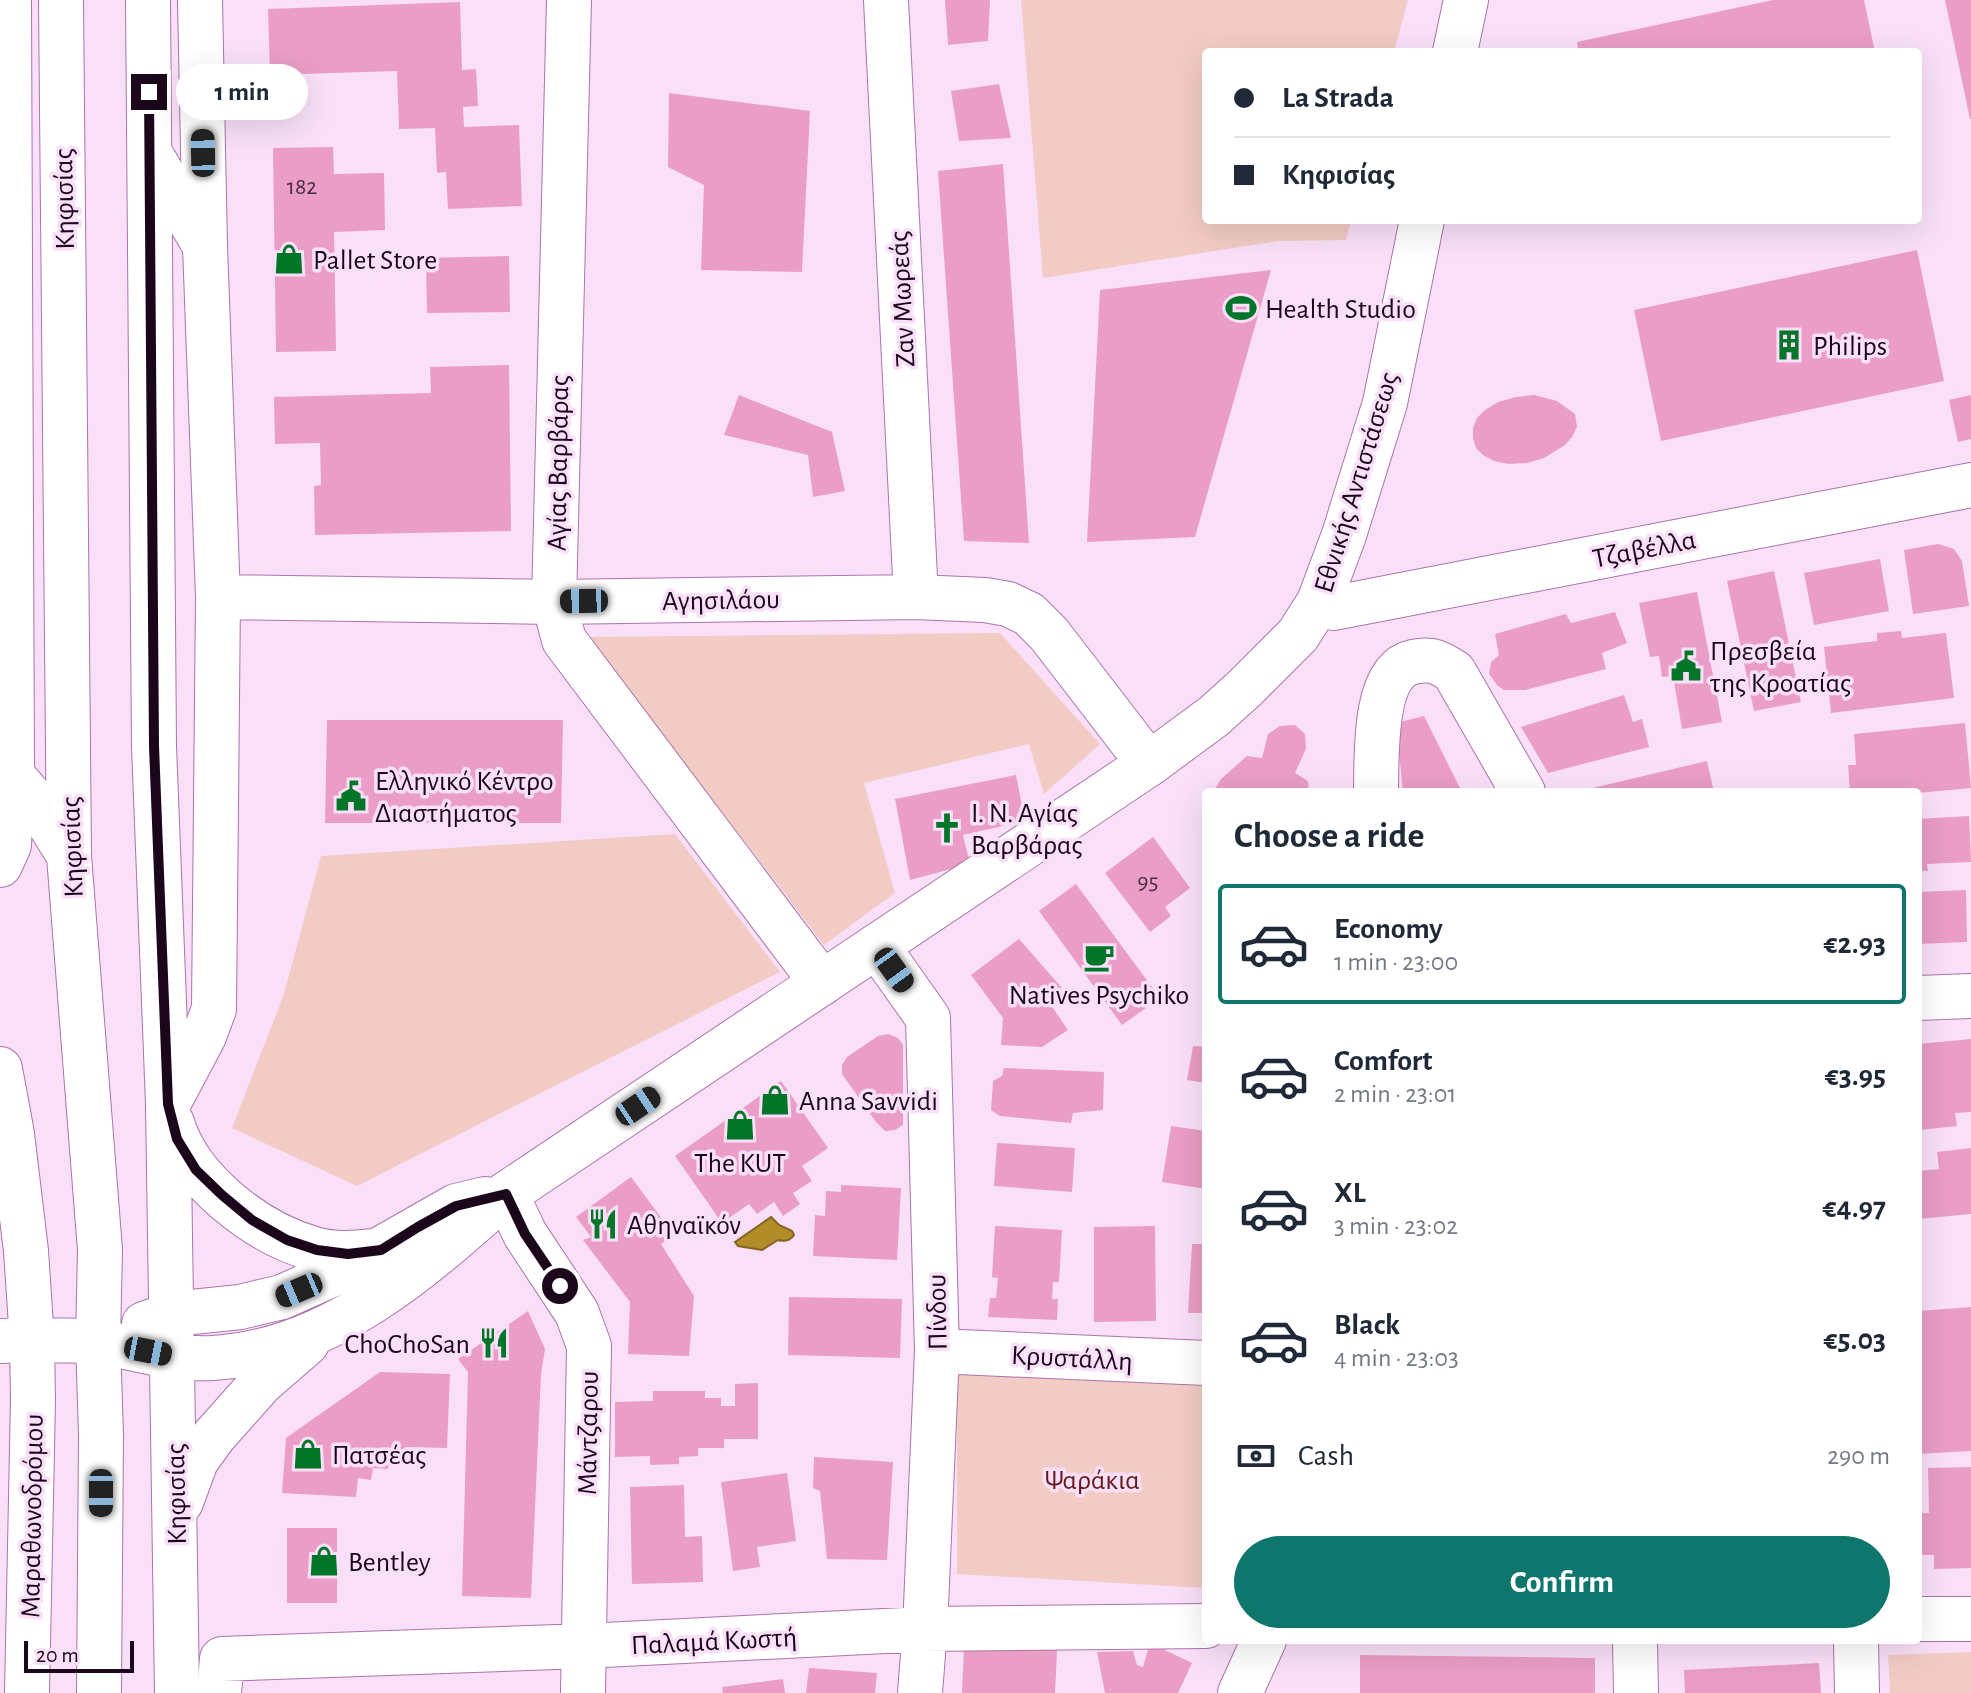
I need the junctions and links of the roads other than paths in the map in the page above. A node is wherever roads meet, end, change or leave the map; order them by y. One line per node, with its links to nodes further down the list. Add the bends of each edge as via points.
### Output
1 (9, 0): 18 (street)
2 (61, 0): 21 (street, Κηφισίας)
3 (148, 0): 9 (street, Κηφισίας)
4 (200, 0): 11 (street, Κηφισίας)
5 (569, 0): 15 (street, Αγίας Βαρβάρας)
6 (886, 0): 14 (street, Ζαν Μωρεάς)
7 (1466, 0): 8 (street)
8 (1456, 48)
9 (150, 153): 11 (street); 28 (street, Κηφισίας, via 154,746)
10 (1421, 224): 16 (street, Εθνικής Αντιστάσεως, via 1385,403)
11 (205, 246): 13 (street, Κηφισίας)
12 (1971, 485): 16 (street, Τζαβέλλα, via 1334,608)
13 (218, 597): 15 (street, Αγησιλάου); 28 (street, Κηφισίας, via 214,1009)
14 (916, 597): 15 (street, Αγησιλάου); 17 (street, Αγησιλάου, via 985,600 1029,614)
15 (554, 602): 24 (street, Αγίας Βαρβάρας, via 564,640)
16 (1319, 602): 17 (street, Εθνικής Αντιστάσεως, via 1298,635 1263,672)
17 (1149, 764): 23 (street, Εθνικής Αντιστάσεως)
18 (12, 775): 21 (street); 22 (street, via 9,845)
19 (1376, 788): 20 (street, via 1384,693 1406,663 1422,660 1454,672)
20 (1521, 788)
21 (69, 856): 34 (street, Κηφισίας, via 100,1250)
22 (0, 865)
23 (877, 946): 24 (street, Εθνικής Αντιστάσεως); 35 (street, Πίνδου, via 928,1018)
24 (822, 983): 29 (street, Εθνικής Αντιστάσεως)
25 (1971, 996): 26 (street)
26 (1922, 998)
27 (0, 1069): 33 (street, Μαραθωνοδρόμου, via 26,1251)
28 (168, 1104): 30 (street, via 177,1139 196,1170 252,1220 317,1250); 32 (street, Κηφισίας)
29 (506, 1194): 30 (street, Εθνικής Αντιστάσεως, via 456,1206); 31 (street, Εθνικής Αντιστάσεως, via 398,1285); 45 (street, Μάντζαρου, via 525,1234 577,1313 589,1346)
30 (381, 1250): 32 (street, Εθνικής Αντιστάσεως, via 282,1297 240,1307)
31 (327, 1328): 32 (street, Εθνικής Αντιστάσεως, via 290,1343 212,1358); 37 (street, via 262,1382 214,1436 196,1461)
32 (173, 1335): 34 (street, Εθνικής Αντιστάσεως); 37 (street, Κηφισίας)
33 (16, 1340): 34 (street); 47 (street, Μαραθωνοδρόμου, via 33,1400)
34 (98, 1341): 48 (street, Κηφισίας)
35 (937, 1351): 36 (street, Κρυστάλλη); 41 (street, Πίνδου)
36 (1202, 1363)
37 (176, 1524): 49 (street, Κηφισίας)
38 (1922, 1619): 39 (street)
39 (1971, 1619)
40 (1202, 1626): 41 (street, Παλαμά Κωστή)
41 (925, 1629): 45 (street, Παλαμά Κωστή); 51 (street, Πίνδου)
42 (1262, 1644): 52 (street)
43 (1635, 1644): 53 (street)
44 (1856, 1644): 54 (street)
45 (584, 1646): 46 (street, Παλαμά Κωστή); 50 (street, Μάντζαρου)
46 (220, 1676)
47 (27, 1693)
48 (99, 1693)
49 (177, 1693)
50 (583, 1693)
51 (920, 1693)
52 (1240, 1693)
53 (1636, 1693)
54 (1857, 1693)

